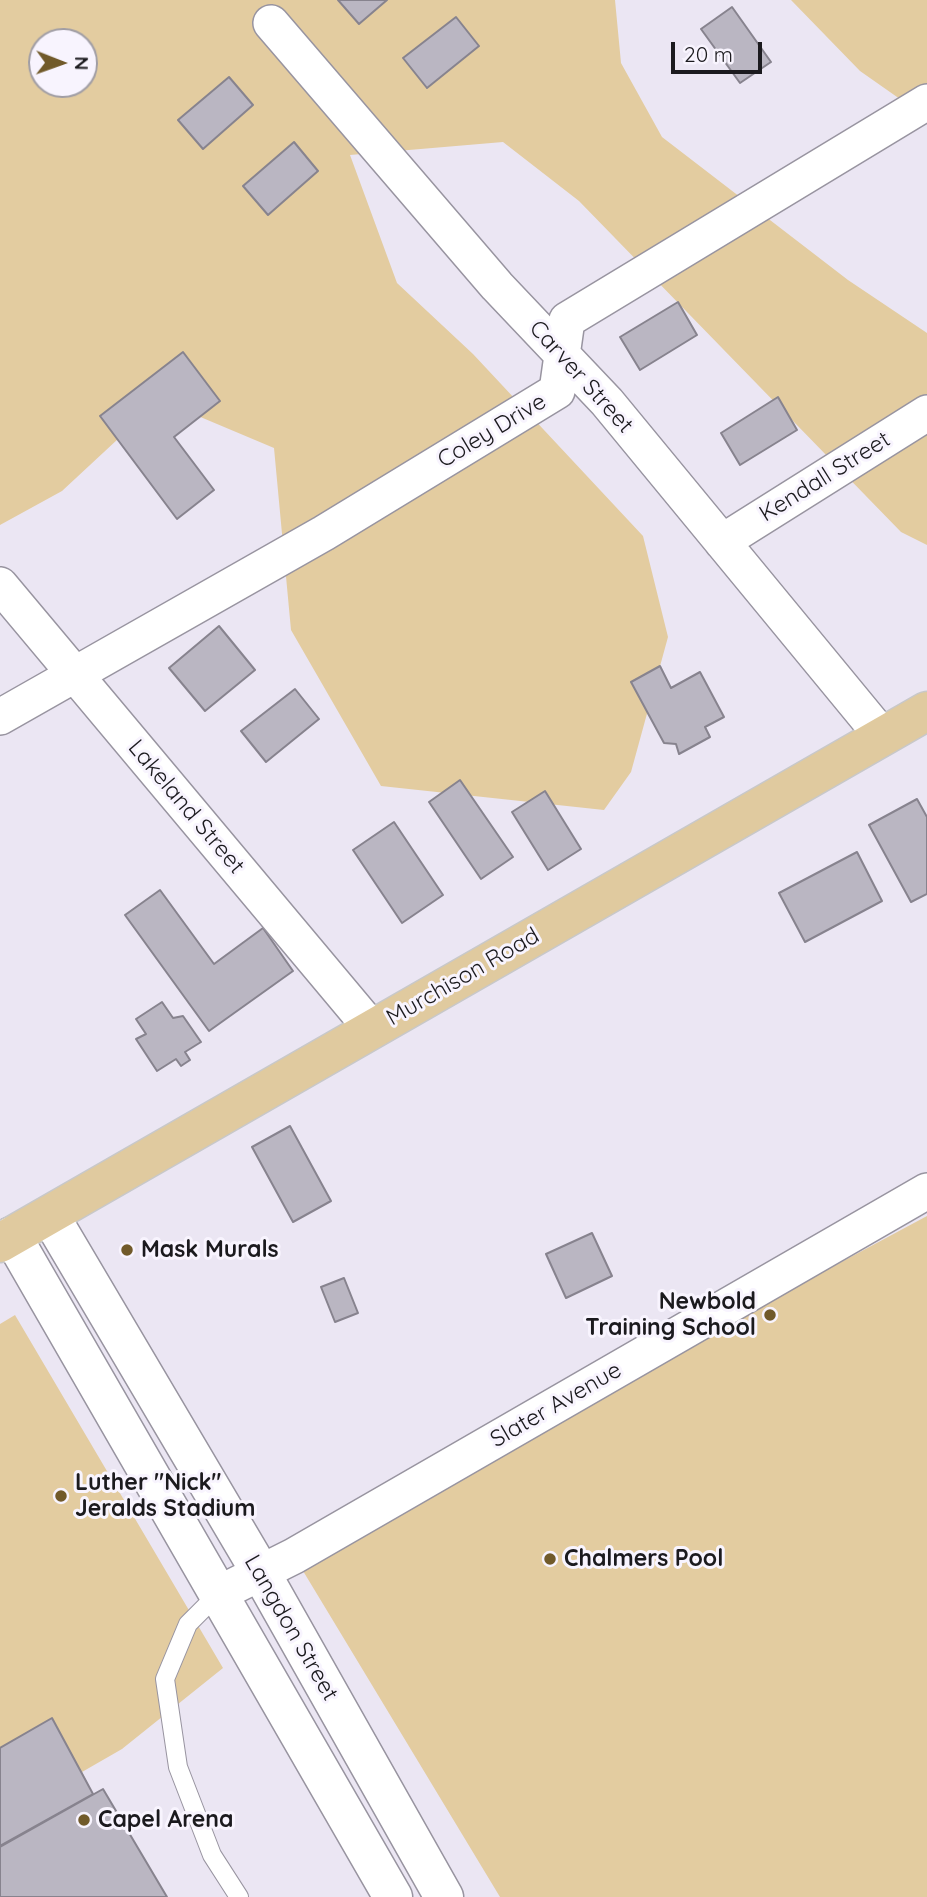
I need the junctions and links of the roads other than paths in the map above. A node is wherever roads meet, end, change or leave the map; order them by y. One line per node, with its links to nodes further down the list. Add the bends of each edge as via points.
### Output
1 (271, 23): 3 (street, Carver Street)
2 (927, 102): 3 (street, Coley Drive, via 567,320)
3 (560, 354): 5 (street, Carver Street, via 607,402); 7 (street, Coley Drive, via 557,391 324,533)
4 (927, 413): 5 (street, Kendall Street)
5 (722, 542): 10 (street, Carver Street)
6 (0, 585): 7 (street, Lakeland Street)
7 (75, 675): 9 (street, Coley Drive); 11 (street, Lakeland Street)
8 (927, 711): 10 (main road, Murchison Road)
9 (0, 717)
10 (883, 737): 11 (main road, Murchison Road)
11 (372, 1029): 13 (main road, Murchison Road)
12 (927, 1191): 15 (street, Slater Avenue)
13 (50, 1216): 14 (main road, Murchison Road); 15 (street, Langdon Street)
14 (6, 1240): 16 (street, Langdon Street)
15 (261, 1573): 16 (street, Slater Avenue); 19 (street, Langdon Street)
16 (218, 1594): 17 (lane, via 188,1624 165,1679 178,1767 212,1855); 18 (street, Langdon Street)
17 (239, 1897)
18 (393, 1897)
19 (444, 1897)

